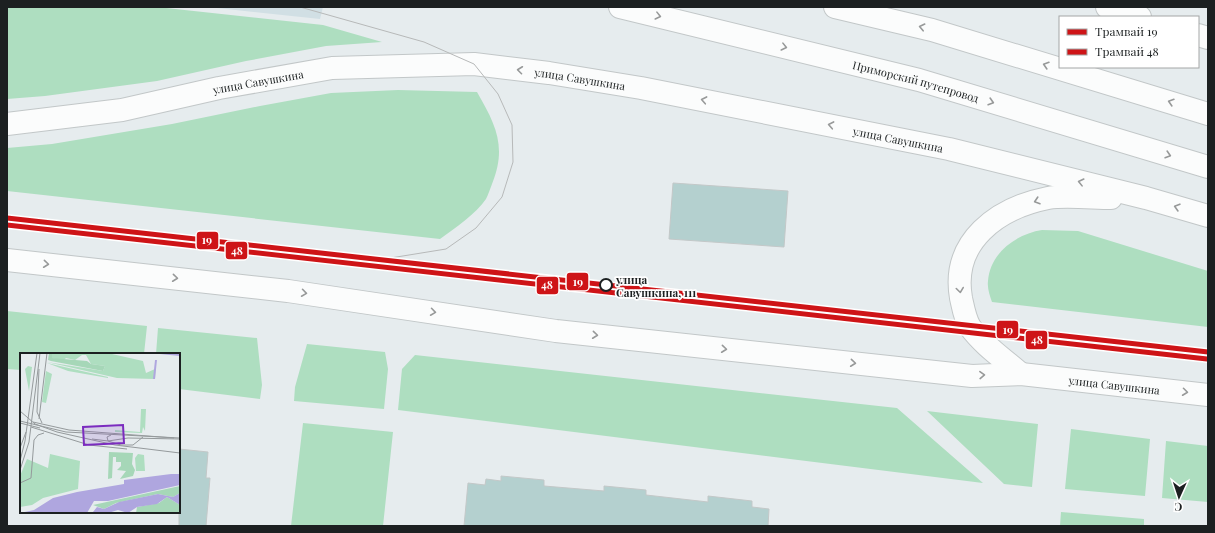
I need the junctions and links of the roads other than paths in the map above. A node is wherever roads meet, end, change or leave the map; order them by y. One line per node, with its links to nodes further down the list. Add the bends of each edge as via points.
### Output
1 (620, 7): 7 (main road, Приморский путепровод, one-way to 7, via 919,80)
2 (835, 7): 5 (main road, one-way to 2, via 932,30)
3 (1107, 7): 4 (main road)
4 (1137, 16)
5 (1208, 114)
6 (7, 124): 8 (main road, улица Савушкина, one-way to 6, via 949,149 641,88 474,64 332,68 219,88 122,110)
7 (1208, 167)
8 (1146, 198): 9 (main road, улица Савушкина, one-way to 8); 11 (main road, улица Савушкина, one-way to 11, via 1048,198 1006,211 976,234 962,261 959,285 963,307 969,325 982,342)
9 (1208, 216)
10 (7, 260): 11 (main road, улица Савушкина, one-way to 11, via 288,291 564,332 972,376)
11 (1022, 374): 12 (main road, улица Савушкина, one-way to 12)
12 (1208, 395)

